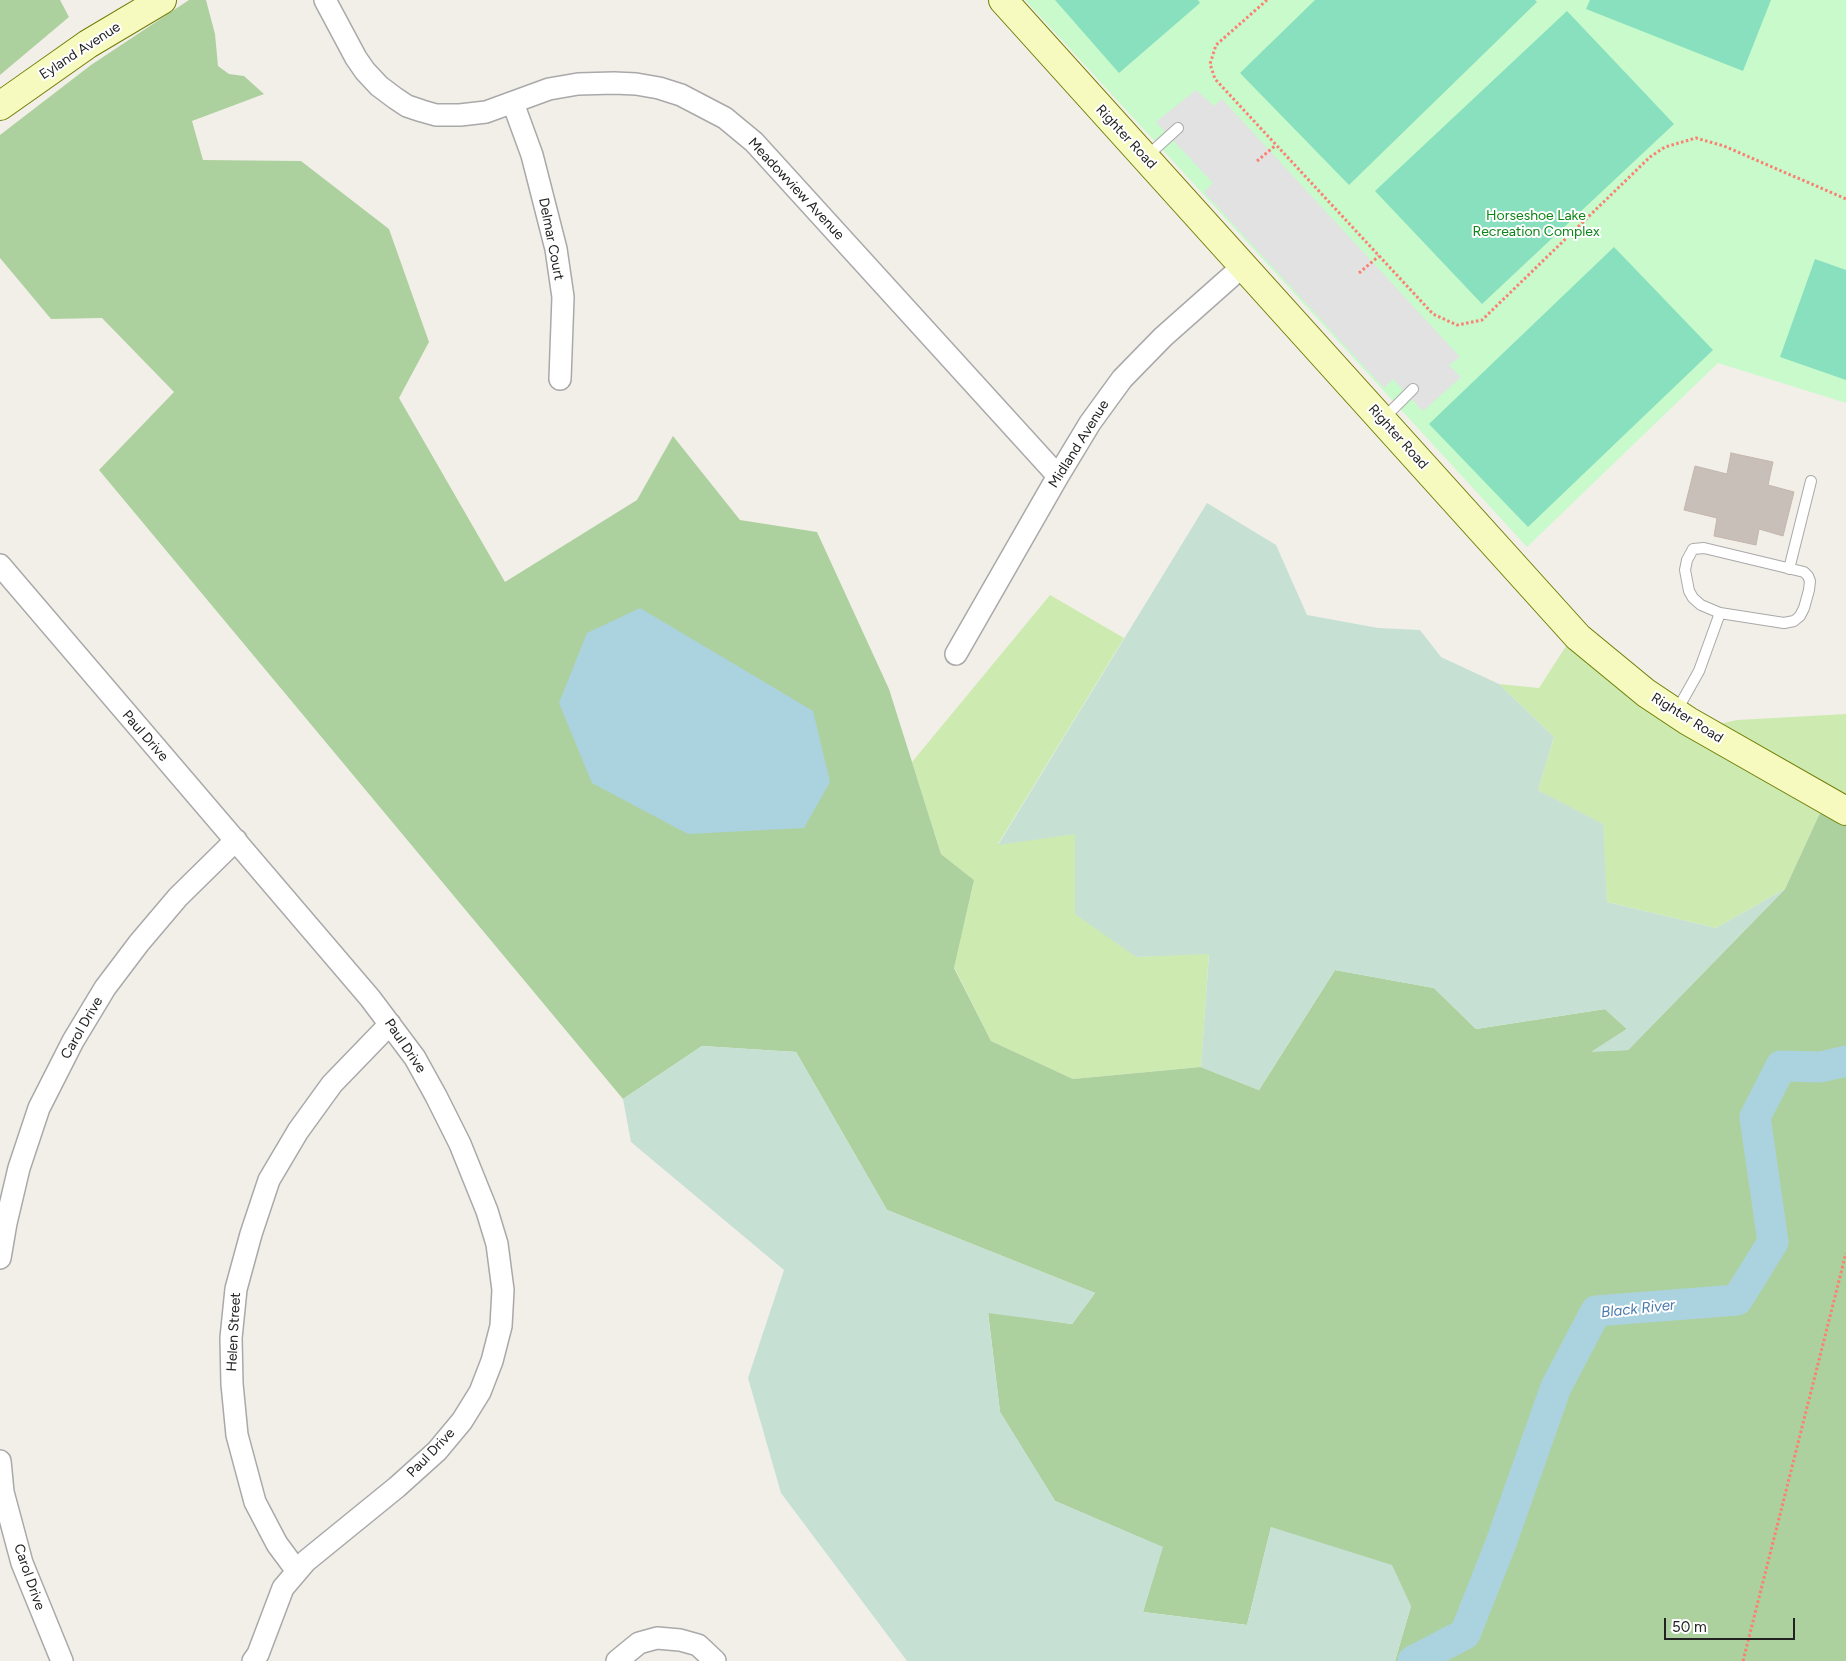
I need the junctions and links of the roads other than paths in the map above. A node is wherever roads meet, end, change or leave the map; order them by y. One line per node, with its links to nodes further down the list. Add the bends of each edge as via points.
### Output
1 (162, 0): 5 (street, Eyland Avenue, via 88,44)
2 (325, 0): 4 (street, Meadowview Avenue, via 365,71 379,86 407,106 436,115 460,116)
3 (1003, 0): 7 (street, Righter Road)
4 (513, 103): 9 (street, Delmar Court, via 532,154 556,249 562,297); 12 (street, Meadowview Avenue, via 549,89 578,84 636,84 681,95 725,118 754,142)
5 (0, 106)
6 (1178, 128): 7 (lane)
7 (1146, 157): 8 (street, Righter Road)
8 (1243, 266): 11 (street, Righter Road); 12 (street, Midland Avenue, via 1163,337 1122,379)
9 (560, 378)
10 (1413, 389): 11 (lane)
11 (1382, 420): 18 (street, Righter Road, via 1578,637)
12 (1058, 476): 17 (street, Midland Avenue)
13 (1811, 481): 15 (lane)
14 (0, 566): 20 (street, Paul Drive)
15 (1789, 569): 16 (lane, via 1804,572 1810,581 1804,608 1794,621 1784,623); 16 (lane, via 1704,548 1693,549 1686,560 1685,570 1689,591 1701,604)
16 (1720, 613): 18 (lane, via 1699,671)
17 (956, 654)
18 (1676, 713): 19 (street, Righter Road)
19 (1846, 810)
20 (236, 840): 21 (street, Paul Drive); 22 (street, Carol Drive, via 178,897 138,943 105,988 73,1041 40,1108 19,1168)
21 (390, 1024): 24 (street, Helen Street, via 332,1084 298,1131 269,1180 236,1289 231,1338 237,1435 255,1502 277,1544); 24 (street, Paul Drive, via 415,1058 436,1096 487,1211 497,1244 503,1290 501,1326 480,1392 462,1421 437,1451)
22 (0, 1258)
23 (0, 1461): 25 (street, Carol Drive, via 3,1492 22,1563)
24 (297, 1571): 26 (street, via 283,1588)
25 (62, 1661)
26 (253, 1661)
27 (617, 1661): 28 (street, via 639,1643 656,1638 698,1645)
28 (714, 1661)

